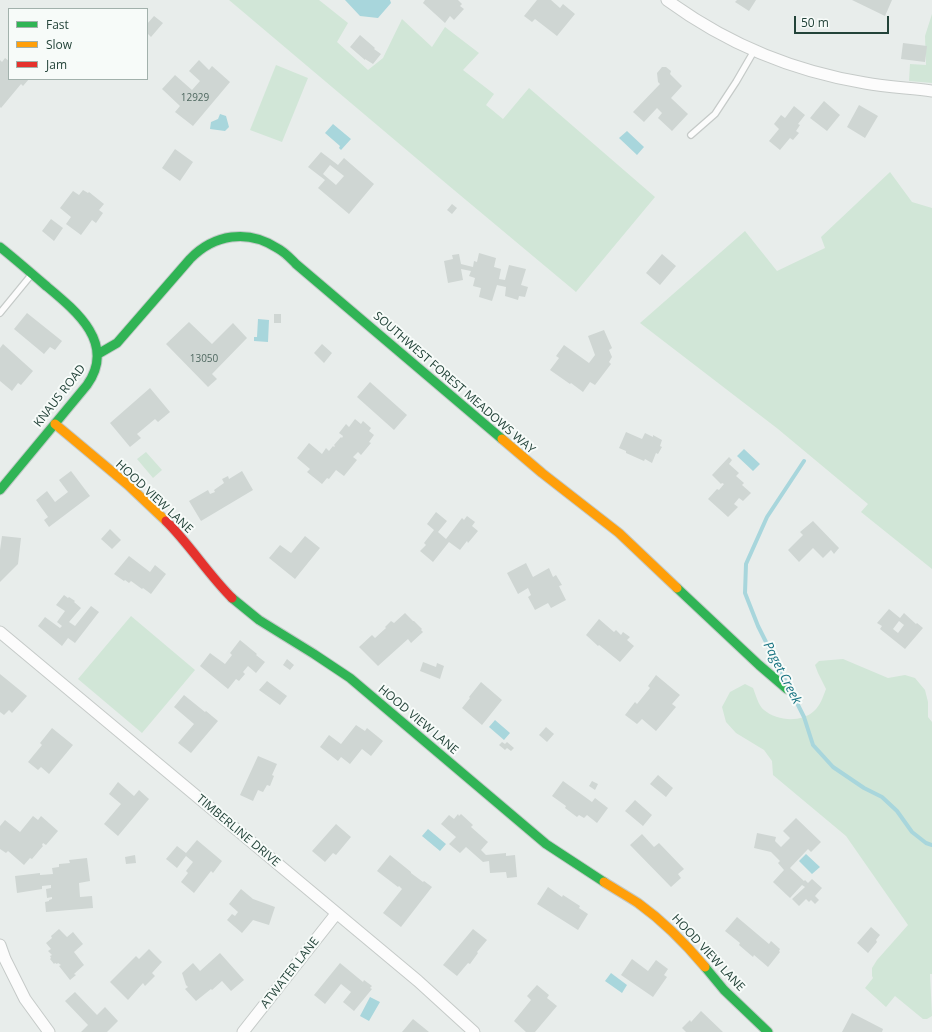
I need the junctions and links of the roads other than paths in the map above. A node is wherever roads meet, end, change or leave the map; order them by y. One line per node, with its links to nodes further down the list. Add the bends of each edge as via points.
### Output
1 (667, 0): 2 (street, via 708,27)
2 (754, 51): 3 (street, via 819,74); 4 (lane, via 715,114)
3 (932, 91)
4 (691, 136)
5 (0, 247): 6 (street, KNAUS ROAD)
6 (32, 274): 7 (lane); 8 (street, KNAUS ROAD, via 83,319 94,338)
7 (0, 313)
8 (98, 354): 9 (street, KNAUS ROAD, via 94,376); 12 (street, SOUTHWEST FOREST MEADOWS WAY, via 117,343 188,261 208,245 220,239 246,236 272,243 542,473 619,533)
9 (55, 424): 10 (street, KNAUS ROAD); 18 (street, HOOD VIEW LANE, via 169,524 221,587 246,611 350,678 546,844 652,913 678,935 724,990)
10 (0, 490)
11 (0, 632): 13 (street, TIMBERLINE DRIVE)
12 (787, 689)
13 (336, 914): 16 (street, ATWATER LANE); 17 (street, TIMBERLINE DRIVE)
14 (0, 945): 15 (street, via 25,999)
15 (49, 1032)
16 (243, 1032)
17 (474, 1032)
18 (768, 1032)

